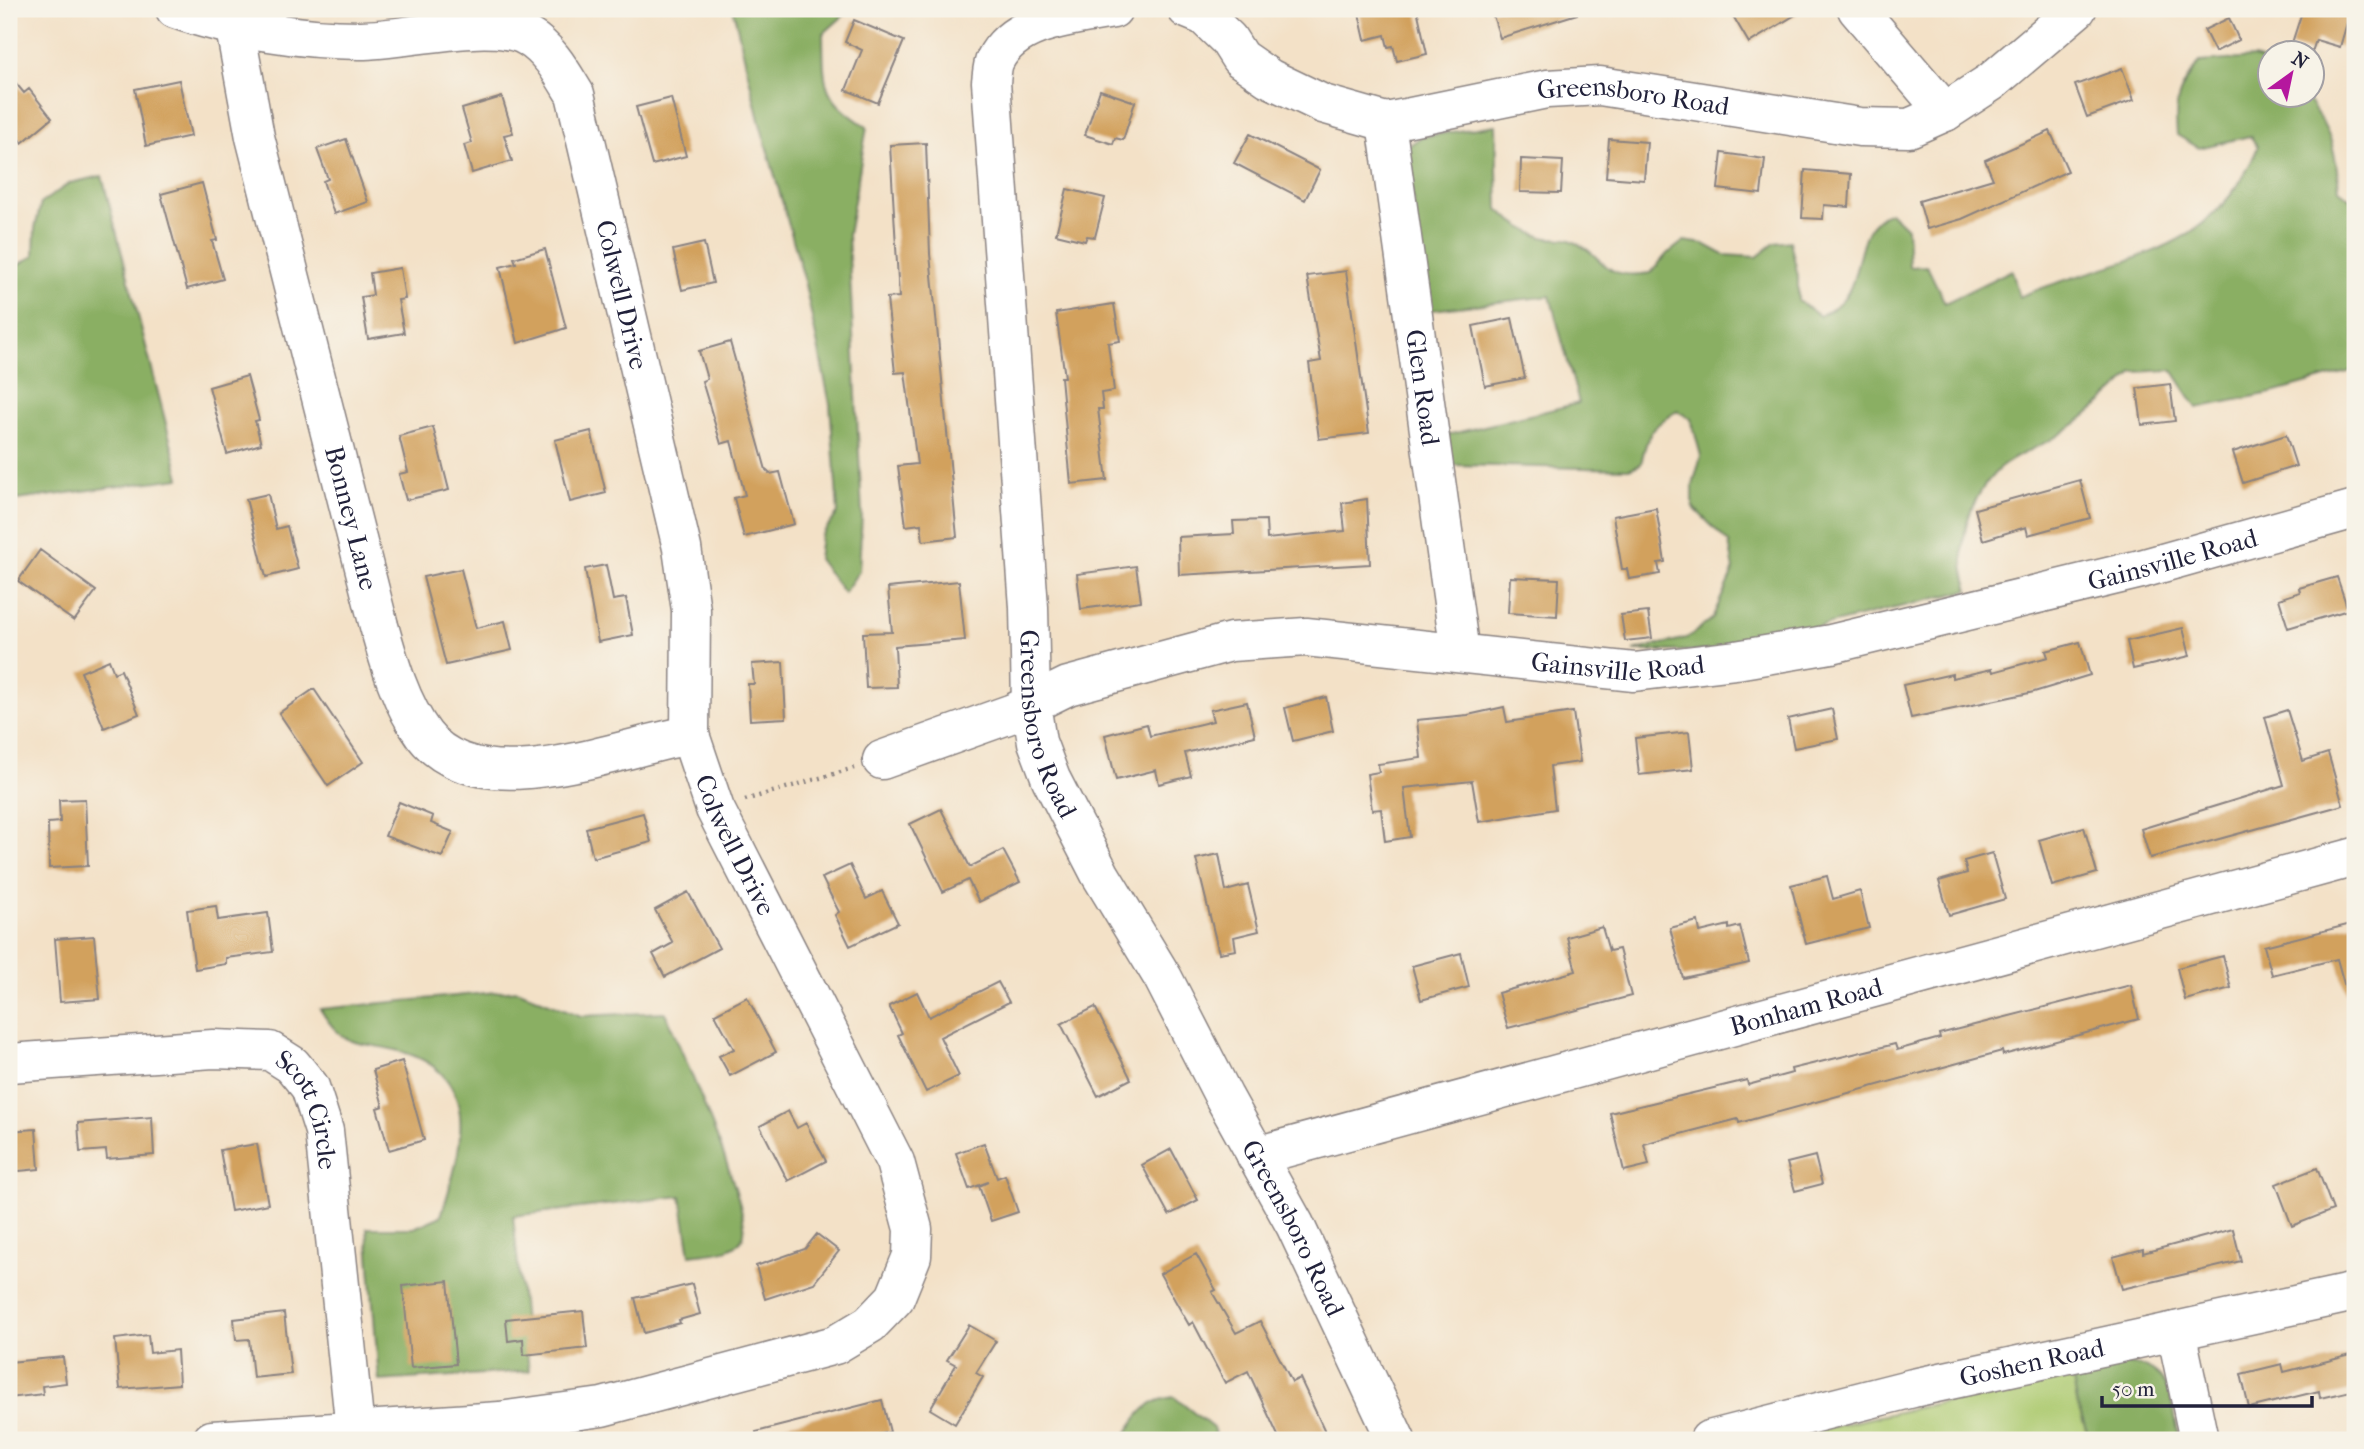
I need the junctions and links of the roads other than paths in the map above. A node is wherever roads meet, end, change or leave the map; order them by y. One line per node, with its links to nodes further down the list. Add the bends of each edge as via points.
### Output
1 (175, 9): 6 (street, Colwell Drive)
2 (1113, 9): 11 (street, Greensboro Road, via 1044,21 1014,39 995,59 991,82 1029,607)
3 (1187, 9): 8 (street, Greensboro Road, via 1204,16 1240,58 1269,78 1323,104)
4 (1857, 9): 7 (street)
5 (2077, 9): 7 (street, Greensboro Road, via 1992,82)
6 (234, 23): 12 (street, Bonney Lane, via 255,137 379,626 393,676 424,735 443,753 473,766 515,771); 12 (street, Colwell Drive, via 318,39 363,41 490,29 527,36 553,59 568,82 586,131 682,548 691,610)
7 (1945, 112): 8 (street, Greensboro Road, via 1909,128 1860,127 1600,86 1547,89)
8 (1386, 122): 10 (street, Glen Road)
9 (2355, 509): 10 (street, Gainsville Road, via 2141,569 1831,645 1634,672)
10 (1460, 653): 11 (street, Gainsville Road, via 1306,637 1231,642 1090,679)
11 (1031, 704): 13 (street, Gainsville Road); 16 (street, Greensboro Road, via 1037,742 1051,779 1106,884 1169,988)
12 (690, 735): 19 (street, Colwell Drive, via 715,809 895,1162 913,1229 912,1256 895,1298 870,1324 835,1345 602,1407)
13 (882, 760)
14 (2355, 857): 16 (street, Bonham Road)
15 (9, 1063): 19 (street, Scott Circle, via 213,1049 270,1051 292,1065 310,1087 324,1131)
16 (1256, 1156): 21 (street, Greensboro Road, via 1324,1283)
17 (2355, 1292): 18 (street, Goshen Road)
18 (2176, 1331): 22 (street, Goshen Road, via 1913,1388); 23 (street)
19 (355, 1437): 20 (street, Colwell Drive)
20 (212, 1440)
21 (1396, 1440)
22 (1709, 1440)
23 (2199, 1440)

